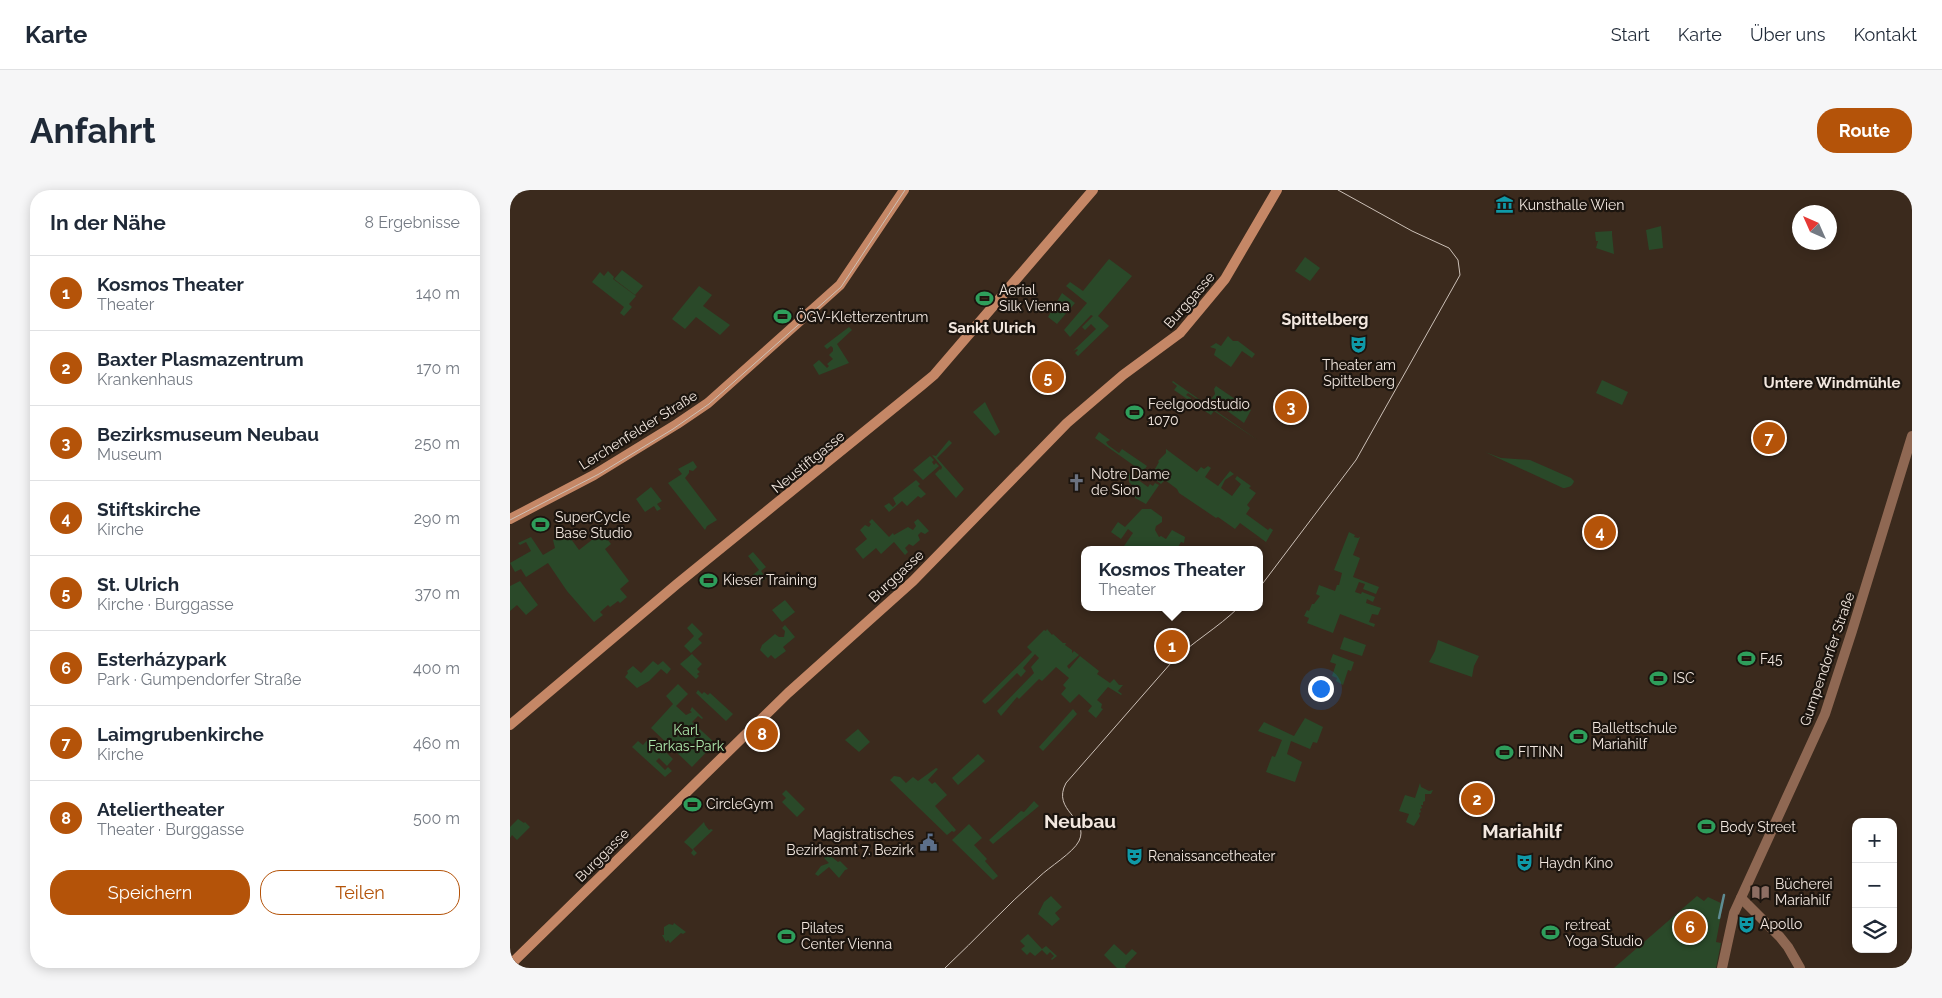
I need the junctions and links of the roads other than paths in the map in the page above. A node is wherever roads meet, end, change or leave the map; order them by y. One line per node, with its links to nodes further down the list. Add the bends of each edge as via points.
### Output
1 (904, 190): 5 (main road, Lerchenfelder Straße, via 840,285 724,390 625,456)
2 (1093, 190): 6 (main road, Neustiftgasse, via 934,375)
3 (1277, 190): 8 (main road, Burggasse, via 1225,279 1180,333 1067,423 912,581 788,693)
4 (1912, 436): 7 (street, Gumpendorfer Straße, via 1825,714)
5 (510, 519)
6 (510, 725)
7 (1741, 898): 9 (street, Gumpendorfer Straße, via 1732,918); 10 (street, via 1780,937)
8 (510, 965)
9 (1722, 968)
10 (1800, 968)

